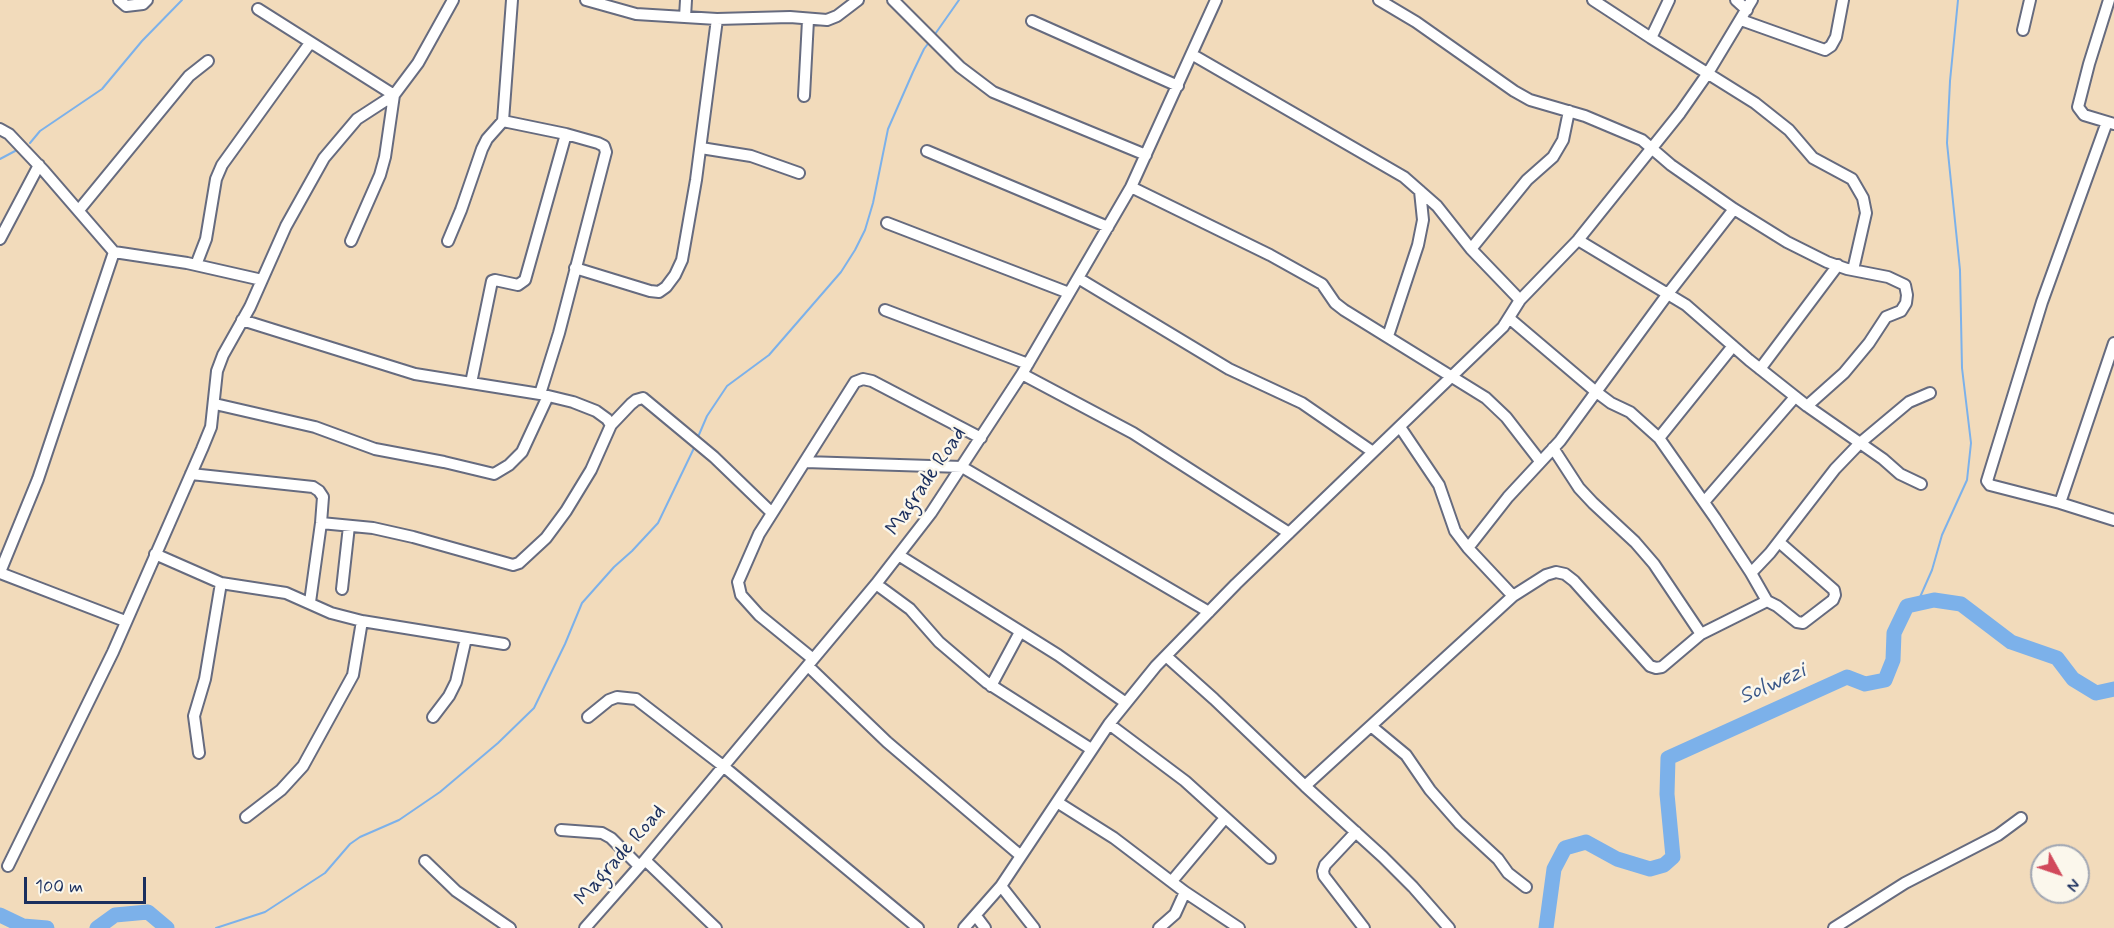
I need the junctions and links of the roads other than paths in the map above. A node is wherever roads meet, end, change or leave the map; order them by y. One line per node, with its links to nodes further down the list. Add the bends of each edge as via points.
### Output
1 (119, 0): 2 (street, via 126,6)
2 (147, 0)
3 (453, 0): 30 (street, via 418,63)
4 (512, 0): 33 (street)
5 (586, 0): 19 (street, via 636,14)
6 (686, 0): 19 (street)
7 (858, 0): 21 (street, via 837,16)
8 (893, 0): 40 (street, via 960,67 993,92)
9 (1216, 0): 26 (street, Magrade Road)
10 (1379, 0): 32 (street, via 1514,91 1543,105)
11 (1593, 0): 24 (street)
12 (1669, 0): 24 (street)
13 (1736, 0): 18 (street)
14 (1843, 0): 18 (street, via 1836,37 1825,50)
15 (2030, 0): 23 (street)
16 (2109, 0): 34 (street, via 2078,104 2084,115)
17 (258, 9): 25 (street)
18 (1747, 10): 28 (street)
19 (685, 16): 20 (street)
20 (717, 19): 21 (street); 37 (street)
21 (808, 20): 31 (street)
22 (1032, 21): 29 (street)
23 (2023, 30)
24 (1651, 38): 28 (street)
25 (310, 43): 30 (street); 55 (street, via 222,165 206,239)
26 (1192, 55): 29 (street, Magrade Road); 44 (street, via 1380,162)
27 (208, 61): 46 (street, via 189,76)
28 (1708, 73): 38 (street); 58 (street, via 1772,115 1813,158 1852,179 1866,213)
29 (1178, 86): 40 (street, Magrade Road)
30 (394, 95): 51 (street, via 380,175); 60 (street, via 357,119 324,158 286,226)
31 (804, 96)
32 (1569, 111): 38 (street, via 1629,134); 53 (street, via 1563,140 1553,158 1527,180)
33 (503, 121): 36 (street); 52 (street, via 482,149)
34 (2110, 123): 93 (street, via 2042,302 1988,481 1990,485)
35 (0, 129): 41 (street)
36 (566, 134): 57 (street, via 598,142 606,152); 73 (street, via 525,279 518,285 492,281)
37 (701, 148): 42 (street, via 750,156); 57 (street, via 682,260 666,287 659,292 650,291)
38 (1652, 149): 45 (street); 50 (street)
39 (927, 151): 48 (street)
40 (1146, 154): 43 (street, Magrade Road)
41 (39, 165): 46 (street); 49 (street)
42 (799, 173)
43 (1131, 187): 48 (street, Magrade Road); 67 (street, via 1313,278 1344,310)
44 (1420, 191): 53 (street); 67 (street, via 1423,220 1418,245)
45 (1734, 209): 56 (street, via 1788,242); 62 (street)
46 (79, 210): 54 (street)
47 (887, 223): 61 (street)
48 (1108, 227): 59 (street, Magrade Road)
49 (0, 239)
50 (1578, 240): 62 (street); 63 (street)
51 (351, 241)
52 (448, 241)
53 (1471, 249): 63 (street)
54 (114, 252): 55 (street); 103 (street, via 38,479)
55 (196, 265): 60 (street)
56 (1838, 265): 58 (street); 71 (street)
57 (576, 268): 76 (street)
58 (1853, 270): 79 (street, via 1901,282 1907,290 1906,303 1901,311 1882,321 1844,372)
59 (1078, 278): 61 (street, Magrade Road); 86 (street, via 1229,369 1302,403)
60 (262, 280): 66 (street)
61 (1069, 293): 70 (street, Magrade Road)
62 (1667, 295): 69 (street, via 1692,309); 74 (street)
63 (1520, 300): 65 (street)
64 (885, 310): 70 (street)
65 (1509, 318): 72 (street); 74 (street)
66 (242, 320): 73 (street, via 415,374); 78 (street, via 218,371)
67 (1388, 336): 72 (street)
68 (2114, 343): 93 (street)
69 (1733, 346): 71 (street); 83 (street)
70 (1025, 369): 82 (street, Magrade Road); 98 (street)
71 (1761, 369): 77 (street)
72 (1453, 376): 81 (street); 87 (street, via 1496,406)
73 (471, 383): 76 (street)
74 (1595, 391): 83 (street, via 1630,412); 85 (street)
75 (1930, 393): 84 (street, via 1909,402)
76 (544, 395): 78 (street, via 522,452 494,474 375,449 315,427); 80 (street, via 596,411)
77 (1795, 397): 79 (street); 92 (street)
78 (215, 404): 90 (street, via 211,427)
79 (1807, 406): 84 (street)
80 (611, 425): 94 (street, via 636,400 643,399); 97 (street, via 591,470 562,518 519,563 513,565 413,537)
81 (1400, 427): 86 (street); 100 (street, via 1439,485 1455,531)
82 (981, 438): 88 (street, via 872,381 859,379); 89 (street, Magrade Road)
83 (1659, 438): 92 (street)
84 (1860, 443): 91 (street, via 1900,474); 99 (street)
85 (1553, 448): 87 (street); 115 (street, via 1579,488 1654,564)
86 (1373, 452): 98 (street)
87 (1540, 461): 100 (street)
88 (805, 462): 89 (street); 94 (street)
89 (962, 467): 102 (street, Magrade Road); 111 (street)
90 (191, 474): 96 (street, via 313,487 322,497); 101 (street)
91 (1921, 484)
92 (1704, 502): 104 (street)
93 (2060, 503): 95 (street)
94 (772, 513): 119 (street, via 740,576 739,589 759,615)
95 (2114, 520)
96 (321, 523): 97 (street); 110 (street)
97 (349, 526): 107 (street)
98 (1289, 533): 111 (street)
99 (1779, 542): 104 (street); 109 (street, via 1835,595 1803,623)
100 (1468, 548): 108 (street)
101 (155, 554): 105 (street); 112 (street)
102 (900, 555): 106 (street, Magrade Road); 114 (street)
103 (0, 573): 112 (street)
104 (1751, 573): 109 (street)
105 (221, 583): 110 (street, via 270,589); 127 (street, via 205,679 194,716)
106 (876, 584): 119 (street, Magrade Road); 120 (street, via 910,609 947,650)
107 (342, 590)
108 (1513, 596): 115 (street, via 1546,575 1565,574 1656,668); 125 (street)
109 (1767, 601): 115 (street)
110 (310, 602): 113 (street, via 331,613)
111 (1209, 612): 118 (street)
112 (125, 621): 140 (street)
113 (362, 621): 116 (street); 131 (street, via 353,675 303,766)
114 (1020, 632): 120 (street); 121 (street)
115 (1701, 633)
116 (466, 638): 117 (street); 122 (street, via 456,682)
117 (504, 644)
118 (1166, 656): 121 (street); 129 (street)
119 (810, 662): 128 (street, Magrade Road); 136 (street, via 879,734)
120 (992, 686): 126 (street)
121 (1126, 703): 124 (street)
122 (433, 717)
123 (588, 717): 128 (street, via 609,700 636,699)
124 (1109, 724): 126 (street); 132 (street, via 1185,781)
125 (1371, 726): 129 (street); 143 (street, via 1406,755 1459,823)
126 (1091, 749): 130 (street)
127 (199, 753)
128 (723, 766): 139 (street, Magrade Road); 149 (street)
129 (1305, 786): 135 (street)
130 (1057, 802): 136 (street); 141 (street)
131 (246, 817)
132 (1225, 818): 137 (street); 141 (street)
133 (2021, 818): 157 (street)
134 (561, 830): 139 (street, via 602,833)
135 (1356, 832): 155 (street, via 1323,871); 156 (street)
136 (1021, 856): 142 (street)
137 (1270, 858)
138 (425, 861): 146 (street, via 456,891)
139 (642, 863): 147 (street, Magrade Road); 148 (street)
140 (8, 866)
141 (1172, 881): 144 (street)
142 (1001, 886): 145 (street); 152 (street)
143 (1526, 887)
144 (1185, 892): 153 (street, via 1175,914); 154 (street)
145 (976, 916): 150 (street); 151 (street)
146 (510, 928)
147 (585, 928)
148 (717, 928)
149 (918, 928)
150 (964, 928)
151 (985, 928)
152 (1034, 928)
153 (1159, 928)
154 (1239, 928)
155 (1364, 928)
156 (1449, 928)
157 (1834, 928)

